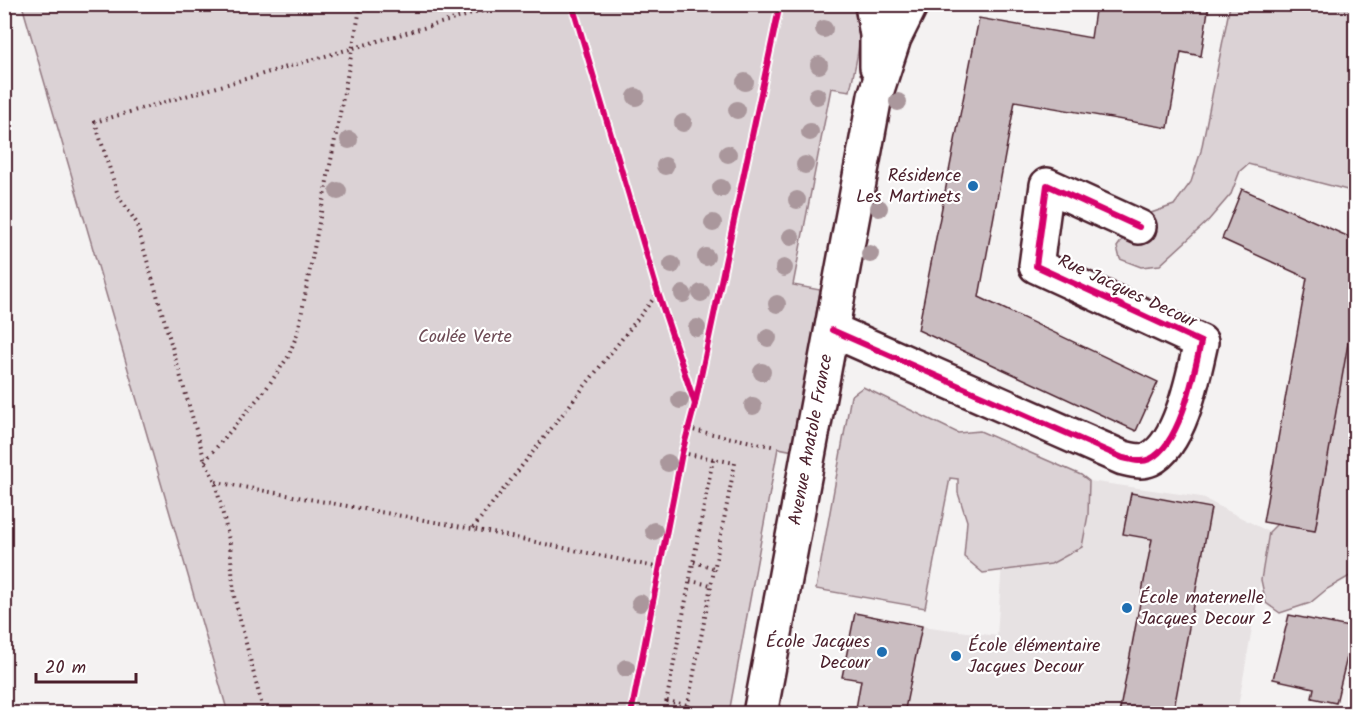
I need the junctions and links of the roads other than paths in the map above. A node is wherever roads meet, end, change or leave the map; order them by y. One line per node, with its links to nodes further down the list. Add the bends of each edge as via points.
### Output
1 (872, 4): 3 (street, Avenue Anatole France, via 878,50)
2 (911, 4): 3 (street, Avenue Anatole France, via 894,38)
3 (875, 96): 5 (street, Avenue Anatole France)
4 (1139, 227): 5 (street, Rue Jacques Decour, via 1047,185 1036,266 1201,342 1181,414 1166,445 1150,459 1124,458)
5 (832, 330): 6 (street, Avenue Anatole France)
6 (760, 714)

